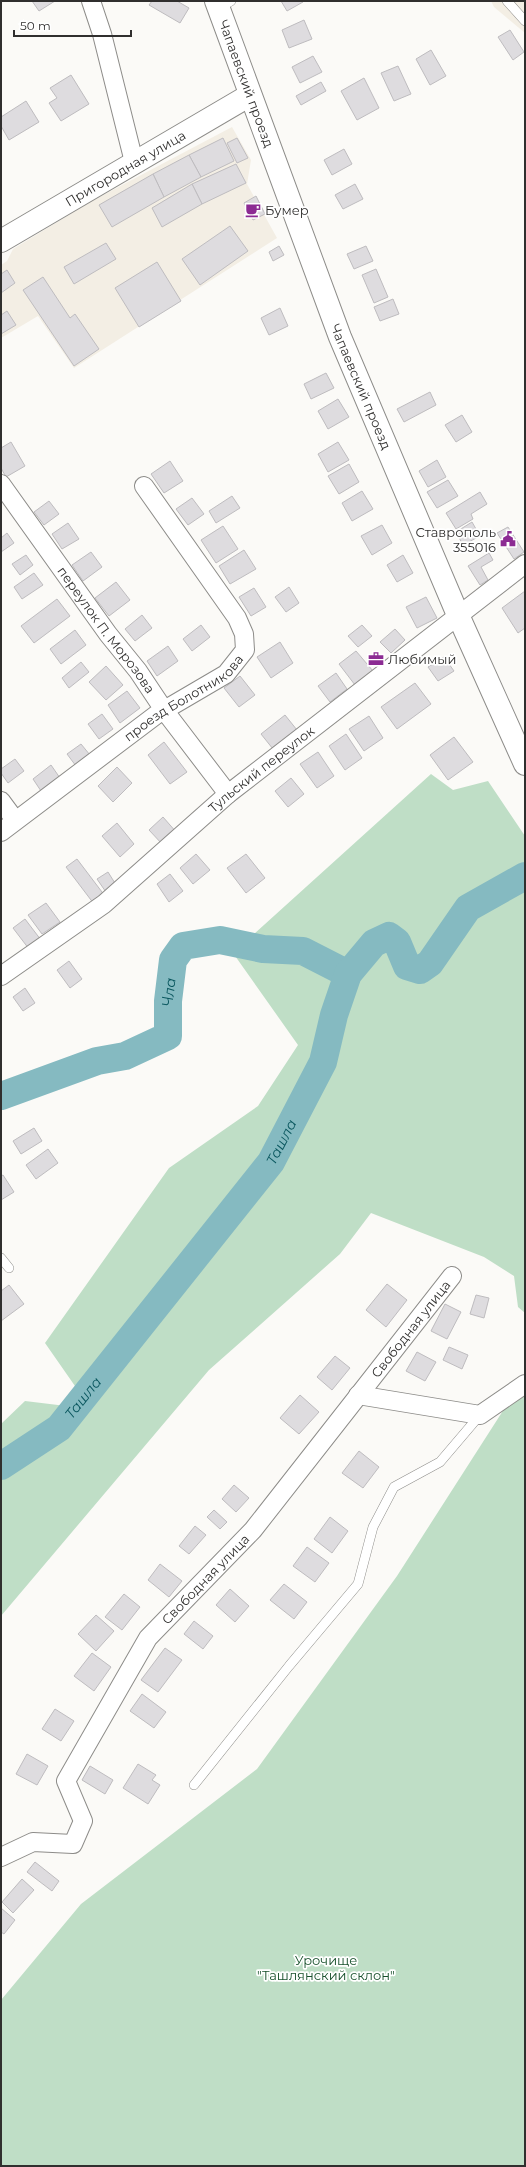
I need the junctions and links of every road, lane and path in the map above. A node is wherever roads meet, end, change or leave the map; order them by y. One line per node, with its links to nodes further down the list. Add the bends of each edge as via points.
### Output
1 (90, 1): 6 (street, via 102,34)
2 (507, 1): 4 (lane)
3 (222, 3): 5 (main road, Чапаевский проезд)
4 (525, 21)
5 (250, 95): 6 (main road, Пригородная улица); 11 (main road, Чапаевский проезд, via 340,337)
6 (134, 162): 7 (main road, Пригородная улица)
7 (1, 241)
8 (1, 484): 12 (street, переулок П. Морозова)
9 (144, 486): 12 (street, проезд Болотникова, via 237,618 244,634 245,650 226,674)
10 (525, 564): 11 (street, Тульский переулок)
11 (458, 615): 13 (main road, Чапаевский проезд); 14 (street, Тульский переулок)
12 (164, 710): 14 (street, переулок П. Морозова); 16 (street, проезд Болотникова)
13 (525, 764)
14 (228, 794): 18 (street, Тульский переулок, via 104,904)
15 (1, 801): 16 (street)
16 (15, 820): 17 (street, проезд Болотникова)
17 (1, 832)
18 (1, 976)
19 (1, 1258): 20 (lane)
20 (9, 1268)
21 (452, 1276): 23 (street, Свободная улица)
22 (525, 1384): 24 (street)
23 (358, 1395): 24 (street); 26 (street, Свободная улица, via 253,1530 148,1638 66,1781 83,1821 74,1844 33,1842)
24 (480, 1415): 25 (lane, via 440,1462 394,1487 373,1527 358,1584)
25 (194, 1785)
26 (1, 1858)

